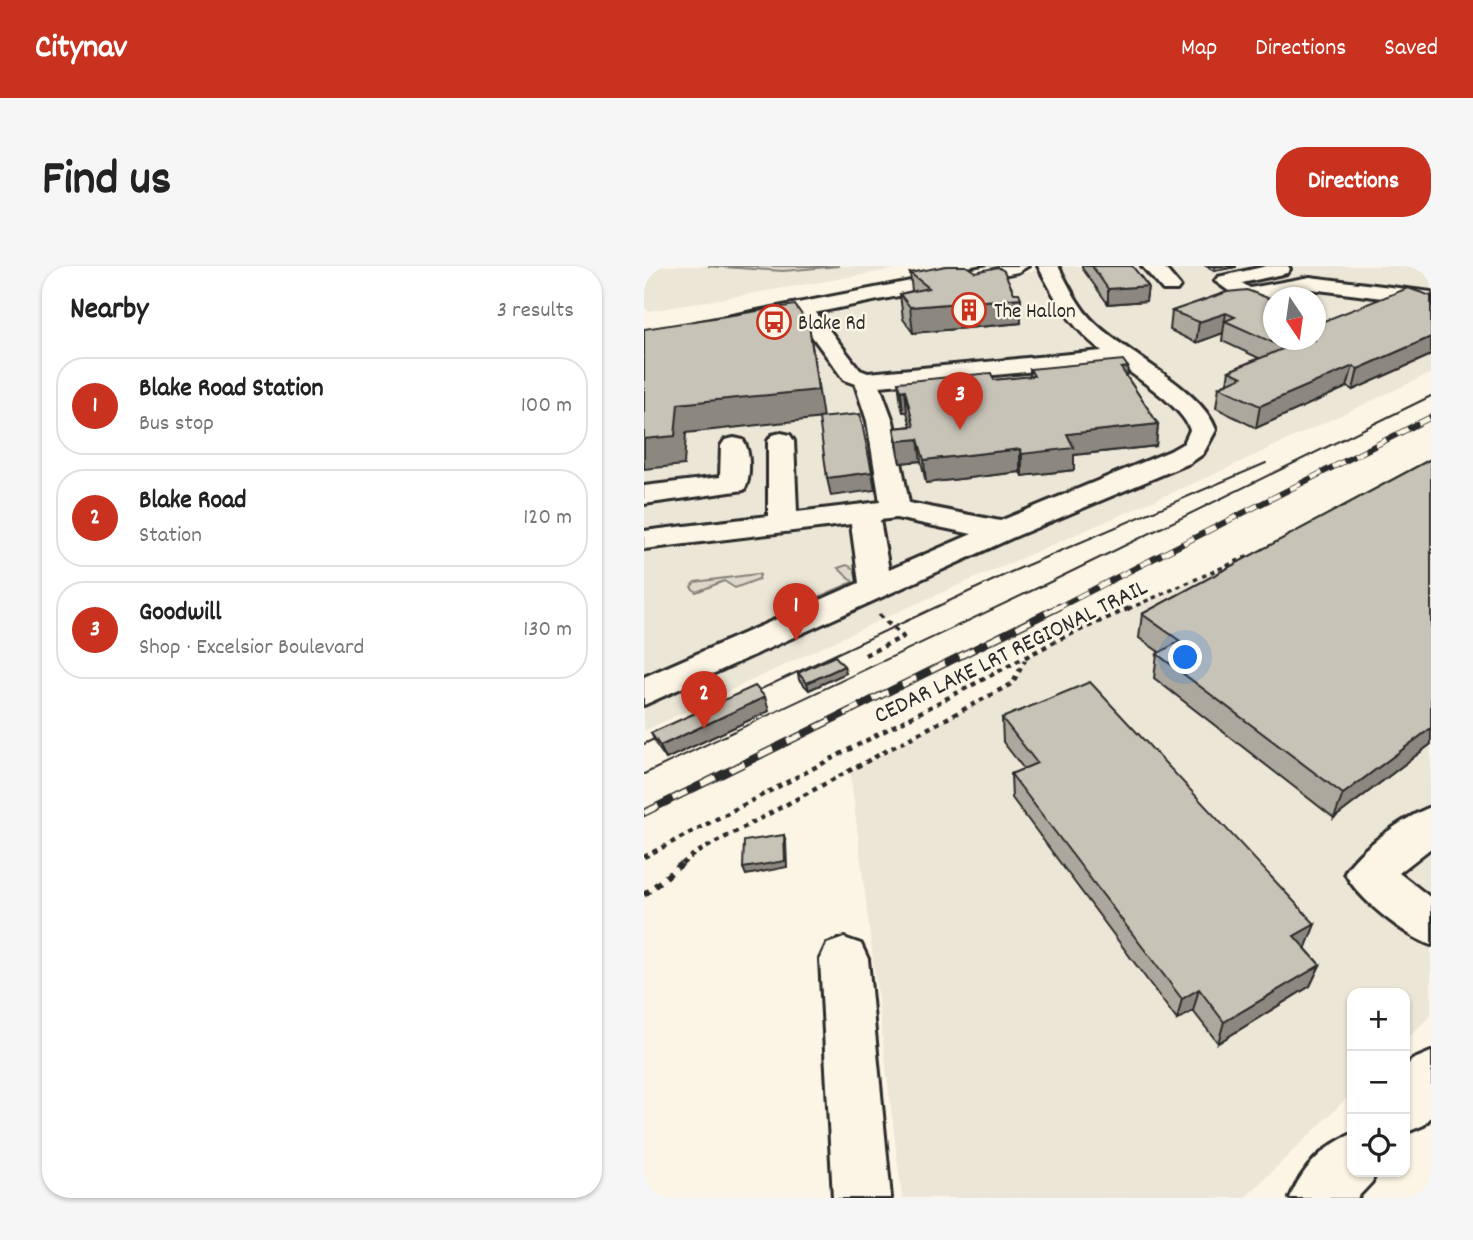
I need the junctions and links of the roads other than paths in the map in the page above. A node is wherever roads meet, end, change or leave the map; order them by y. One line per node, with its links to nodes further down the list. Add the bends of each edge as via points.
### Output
1 (947, 266): 13 (main road)
2 (1018, 266): 12 (main road)
3 (1075, 266): 6 (main road)
4 (1152, 266): 7 (main road)
5 (1277, 267): 8 (main road); 9 (main road, via 1225,281 1247,295)
6 (1049, 268): 15 (main road, via 1088,329)
7 (1170, 286)
8 (1302, 287)
9 (1263, 295)
10 (1326, 297): 11 (main road)
11 (1431, 298)
12 (803, 309): 14 (main road); 16 (main road, via 852,375)
13 (644, 321)
14 (644, 340)
15 (1123, 356): 16 (main road); 23 (main road, via 1200,420 1203,430 1194,447 1180,457)
16 (866, 380): 20 (main road, via 880,421)
17 (781, 441): 22 (main road)
18 (734, 446): 19 (main road, via 734,484)
19 (644, 495)
20 (897, 509): 21 (main road); 23 (main road)
21 (864, 513): 22 (main road); 25 (main road)
22 (783, 523): 24 (main road)
23 (1003, 531): 25 (main road)
24 (644, 540)
25 (872, 603): 26 (main road)
26 (644, 692)
27 (1431, 824): 28 (main road, via 1367,873)
28 (1431, 925)
29 (844, 959): 33 (main road)
30 (1431, 1079): 31 (main road)
31 (1410, 1101)
32 (1347, 1167): 34 (main road)
33 (862, 1198)
34 (1319, 1198)

